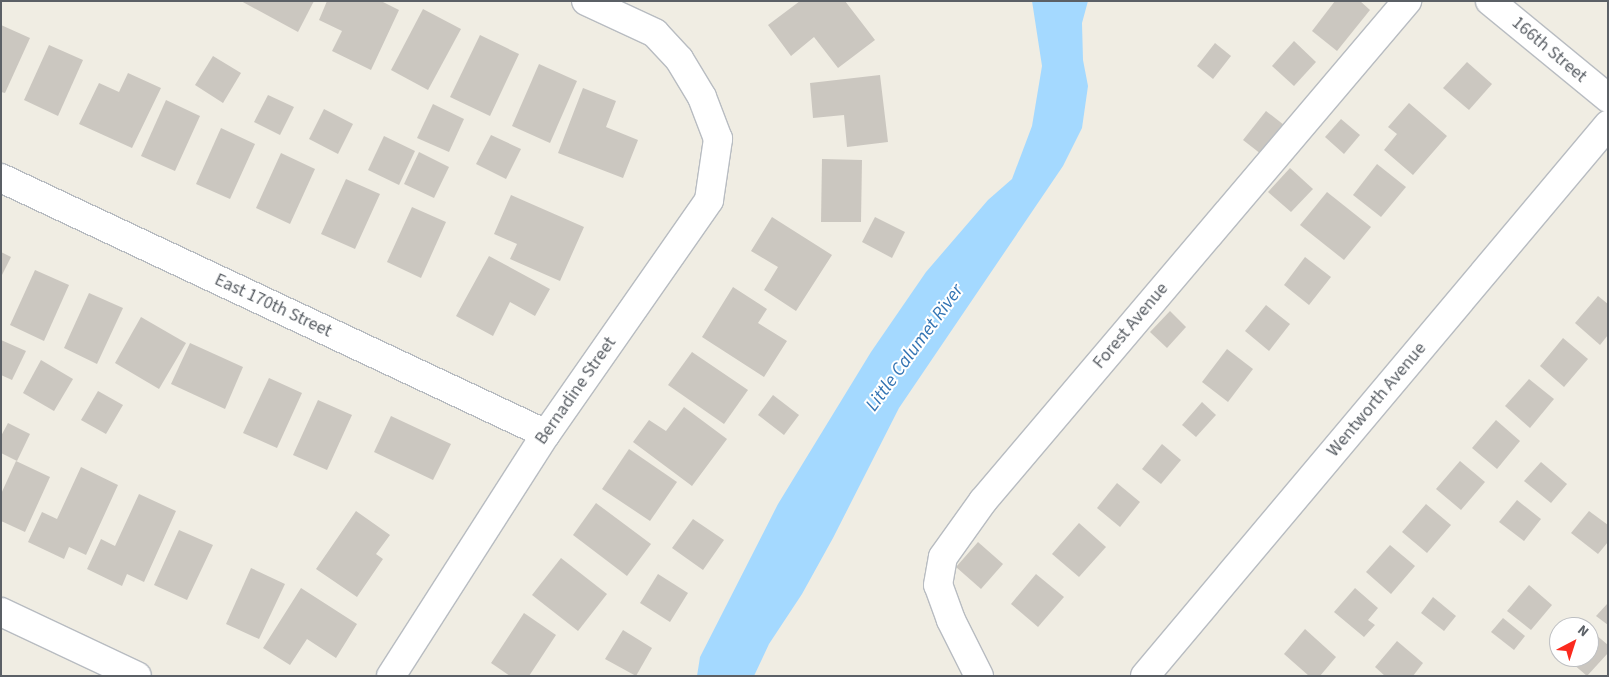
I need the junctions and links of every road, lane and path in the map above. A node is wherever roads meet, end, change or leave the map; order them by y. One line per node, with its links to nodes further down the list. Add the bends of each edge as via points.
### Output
1 (586, 1): 7 (street, Bernadine Street, via 655,33 679,59 702,97 718,139 709,200)
2 (1407, 1): 11 (street, Forest Avenue, via 983,501 943,556 938,585 951,620)
3 (1490, 1): 4 (street, 166th Street)
4 (1608, 98)
5 (1608, 125): 12 (street, Wentworth Avenue)
6 (1, 178): 7 (street, East 170th Street)
7 (546, 434): 10 (street, Bernadine Street)
8 (1, 612): 9 (street)
9 (137, 676)
10 (391, 676)
11 (979, 676)
12 (1145, 676)

